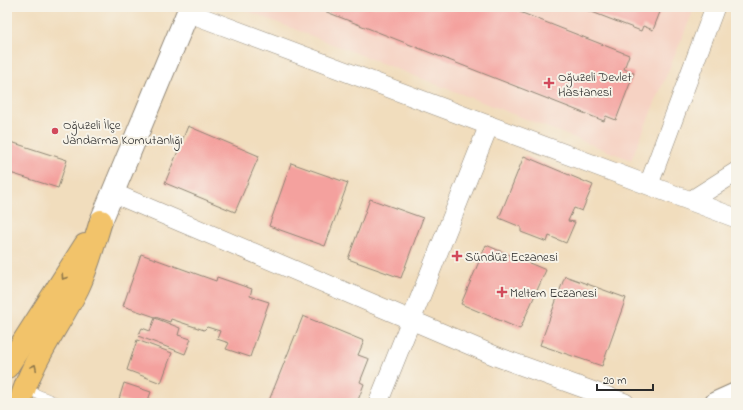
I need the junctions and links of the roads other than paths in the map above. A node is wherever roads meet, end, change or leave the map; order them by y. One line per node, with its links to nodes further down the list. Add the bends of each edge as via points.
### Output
1 (715, 7): 5 (street)
2 (188, 10): 3 (street); 6 (street)
3 (490, 125): 5 (street); 10 (street)
4 (736, 172): 7 (street)
5 (649, 184): 7 (street)
6 (113, 193): 9 (street); 10 (street)
7 (692, 200): 8 (street)
8 (736, 218)
9 (102, 221): 11 (highway, one-way to 11, via 56,288); 13 (highway, one-way to 9, via 45,346 79,287)
10 (411, 320): 15 (street); 16 (street, via 498,358)
11 (7, 367)
12 (736, 394): 17 (street)
13 (22, 396): 14 (lane)
14 (59, 403)
15 (378, 403)
16 (625, 403)
17 (716, 403)

